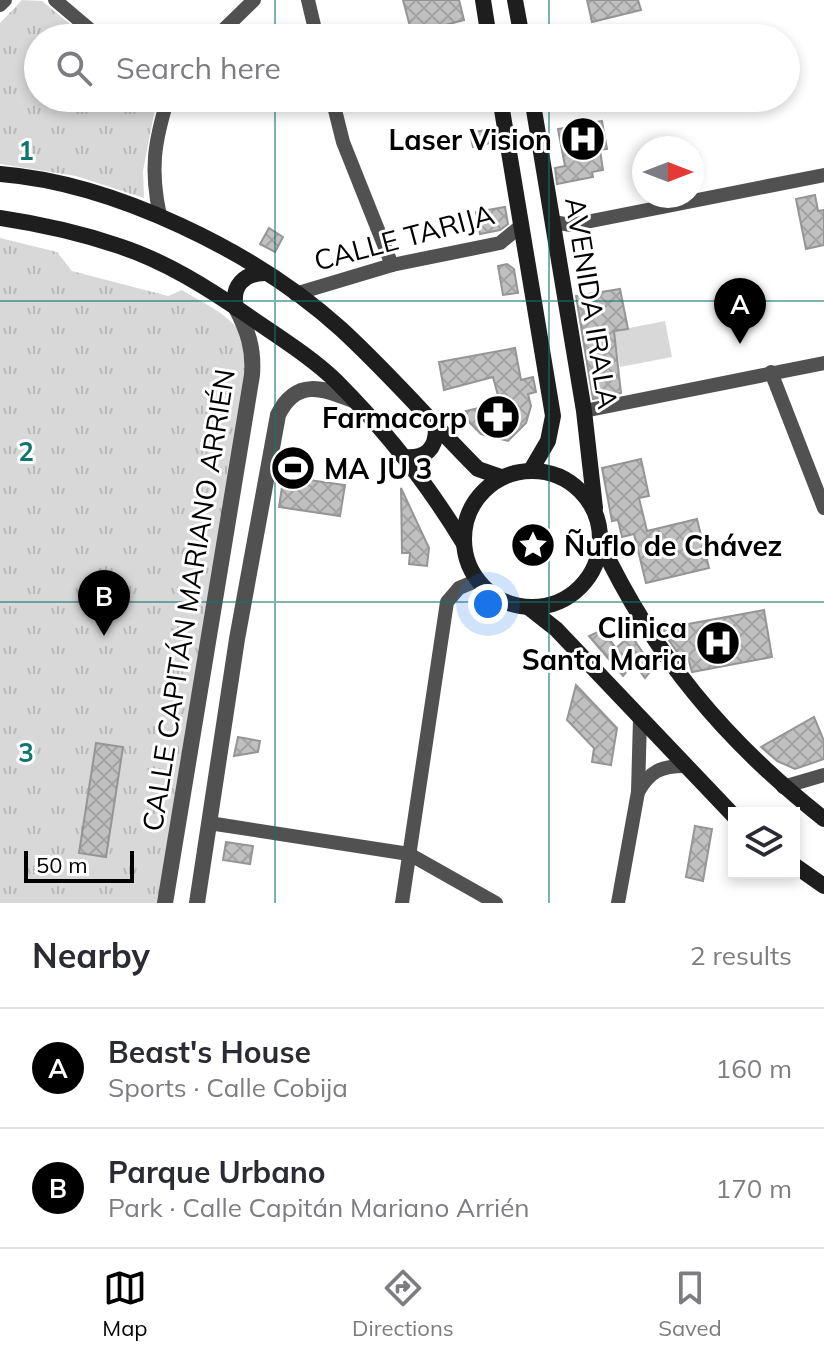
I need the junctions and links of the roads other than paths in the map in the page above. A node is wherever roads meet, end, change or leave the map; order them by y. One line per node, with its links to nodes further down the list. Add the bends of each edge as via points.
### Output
1 (5, 0): 7 (street)
2 (55, 0): 8 (street)
3 (254, 0): 9 (street)
4 (308, 0): 10 (street)
5 (483, 0): 11 (main road)
6 (515, 0): 12 (main road)
7 (0, 5)
8 (83, 24)
9 (229, 24)
10 (314, 24)
11 (487, 24)
12 (519, 24)
13 (165, 112): 19 (street, via 153,183)
14 (336, 112): 23 (street)
15 (502, 112): 22 (main road, AVENIDA IRALA)
16 (534, 112): 21 (main road, AVENIDA IRALA)
17 (0, 174): 19 (main road, via 82,190)
18 (824, 175): 21 (street, via 571,225)
19 (160, 216): 24 (main road)
20 (0, 218): 26 (main road, via 121,247 177,272)
21 (553, 222): 30 (main road, AVENIDA IRALA)
22 (522, 225): 23 (street, CALLE TARIJA, via 500,243); 33 (main road, AVENIDA IRALA, via 553,416 548,441)
23 (392, 265): 25 (street, CALLE TARIJA)
24 (265, 273): 25 (main road); 26 (main road, via 244,278 235,293)
25 (295, 294): 31 (main road, via 339,327)
26 (236, 308): 29 (main road, via 299,352); 41 (street, CALLE CAPITÁN MARIANO ARRIÉN, via 250,337 253,366)
27 (824, 363): 28 (street)
28 (771, 372): 30 (street); 35 (street)
29 (353, 400): 32 (main road); 42 (street, CALLE CAPITÁN MARIANO ARRIÉN, via 304,389 290,397 278,415)
30 (584, 411): 36 (main road, AVENIDA IRALA)
31 (436, 428): 32 (main road, via 428,453); 34 (main road, via 478,469)
32 (404, 457): 38 (main road)
33 (531, 470): 34 (main road); 36 (main road, via 572,484)
34 (501, 477): 38 (main road, via 474,503)
35 (824, 508)
36 (597, 518): 37 (main road)
37 (600, 542): 40 (main road, via 593,569 577,590 554,604); 46 (main road, via 659,649 724,729)
38 (464, 544): 39 (main road)
39 (478, 580): 40 (main road, via 500,599); 51 (street, via 459,588 447,602)
40 (528, 607): 43 (main road, via 556,629)
41 (209, 634): 42 (street); 54 (street, CALLE CAPITÁN MARIANO ARRIÉN)
42 (237, 639): 50 (street, CALLE CAPITÁN MARIANO ARRIÉN)
43 (640, 719): 44 (main road); 47 (street)
44 (685, 766): 47 (street, via 656,770); 48 (main road)
45 (824, 775): 46 (street)
46 (783, 787): 49 (main road)
47 (638, 792): 58 (street)
48 (728, 810)
49 (824, 819)
50 (209, 823): 51 (street); 55 (street, CALLE CAPITÁN MARIANO ARRIÉN)
51 (409, 854): 56 (street); 57 (street)
52 (800, 869): 53 (main road)
53 (824, 886)
54 (165, 903)
55 (197, 903)
56 (402, 903)
57 (496, 903)
58 (618, 903)

